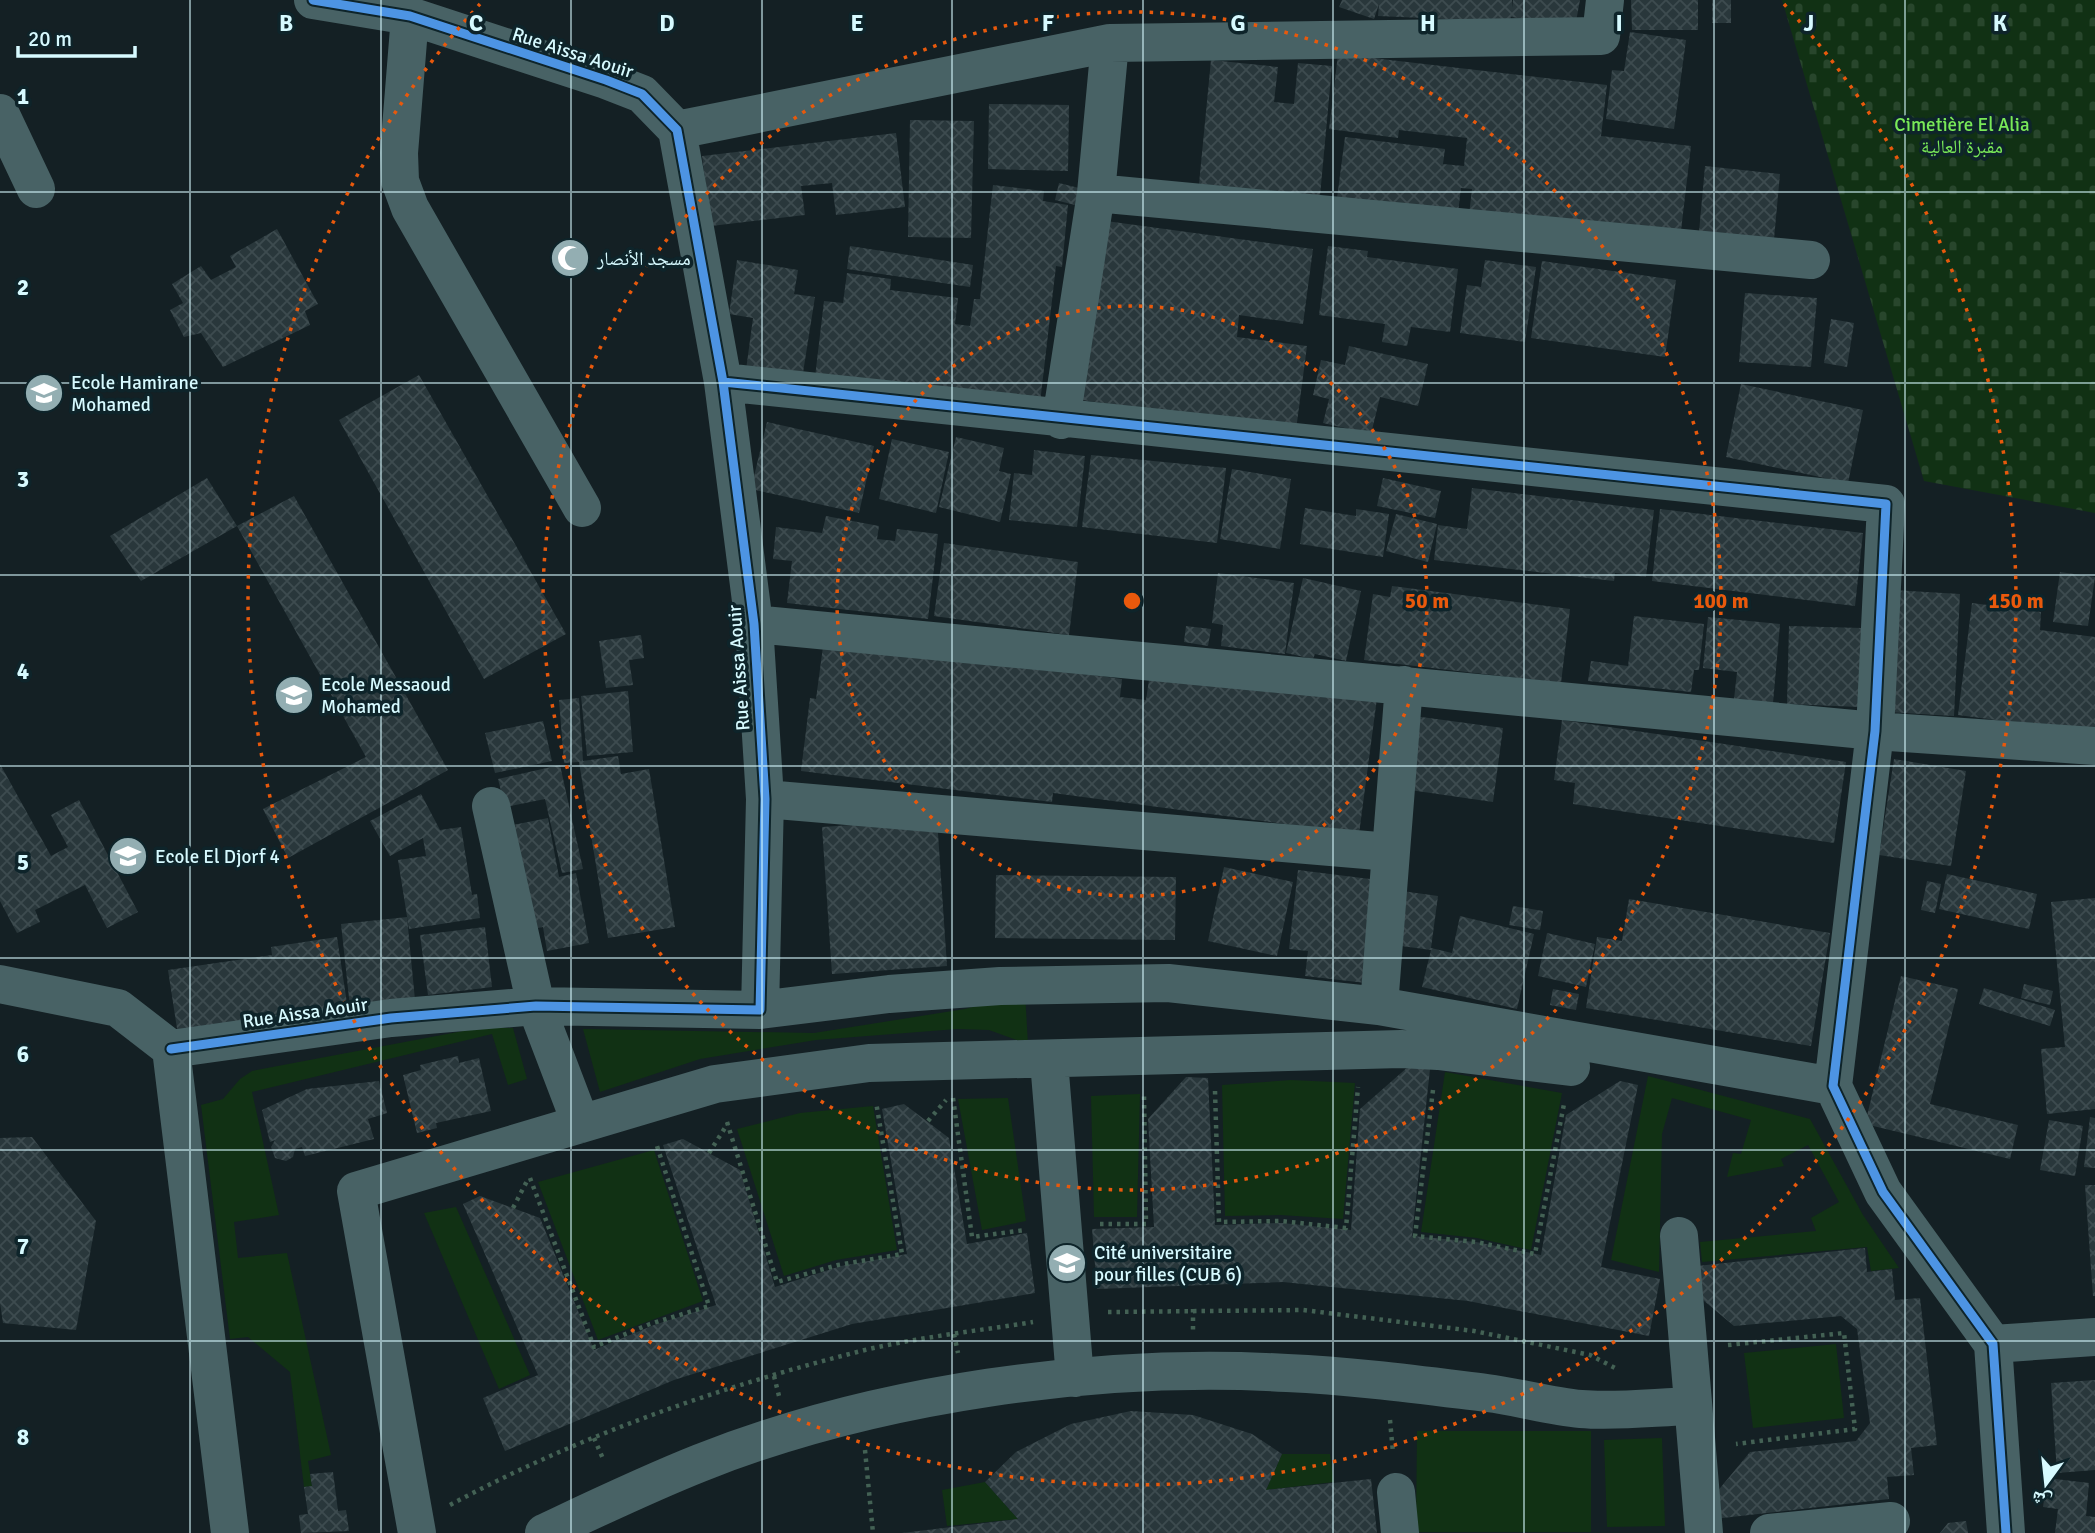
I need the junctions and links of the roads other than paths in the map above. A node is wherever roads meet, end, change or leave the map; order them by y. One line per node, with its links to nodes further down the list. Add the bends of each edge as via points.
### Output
1 (313, 0): 2 (street, Rue Aissa Aouir)
2 (320, 0): 4 (street, Rue Aissa Aouir)
3 (1605, 0): 5 (street, via 1601,36)
4 (410, 16): 7 (street, Rue Aissa Aouir, via 642,94); 13 (street, via 400,181 410,208)
5 (1110, 43): 7 (street); 9 (street)
6 (0, 113): 8 (street)
7 (677, 130): 11 (street, Rue Aissa Aouir)
8 (36, 189)
9 (1096, 193): 10 (street); 12 (street)
10 (1811, 260)
11 (723, 382): 12 (street); 14 (street, Rue Aissa Aouir)
12 (1061, 420): 16 (street, via 1886,504)
13 (582, 509)
14 (754, 624): 15 (street); 18 (street, Rue Aissa Aouir)
15 (1404, 685): 16 (street); 20 (street)
16 (1875, 731): 17 (street); 28 (street)
17 (2095, 746)
18 (765, 799): 20 (street); 24 (street, Rue Aissa Aouir)
19 (491, 806): 22 (street)
20 (1390, 852): 23 (street)
21 (0, 984): 25 (street, via 118,1008)
22 (537, 1006): 24 (street, Rue Aissa Aouir); 25 (street, Rue Aissa Aouir, via 391,1018); 29 (street)
23 (1379, 1006): 24 (street, via 1168,983 1000,986); 28 (street)
24 (760, 1010)
25 (171, 1049): 37 (street)
26 (1049, 1061): 27 (street, via 1438,1051); 29 (street, via 869,1063 715,1084); 33 (street)
27 (1571, 1067)
28 (1833, 1086): 32 (street, via 1883,1192)
29 (581, 1124): 38 (street, via 523,1160 356,1191)
30 (1679, 1236): 34 (street)
31 (2095, 1337): 32 (street)
32 (1993, 1344): 43 (street)
33 (1075, 1378): 34 (street, via 1194,1370 1288,1373 1490,1394 1582,1409); 39 (street, via 964,1392 861,1414 703,1462)
34 (1693, 1406): 41 (street)
35 (1396, 1492): 40 (street)
36 (1891, 1521): 42 (street)
37 (230, 1533)
38 (417, 1533)
39 (544, 1533)
40 (1400, 1533)
41 (1704, 1533)
42 (1769, 1533)
43 (2006, 1533)

